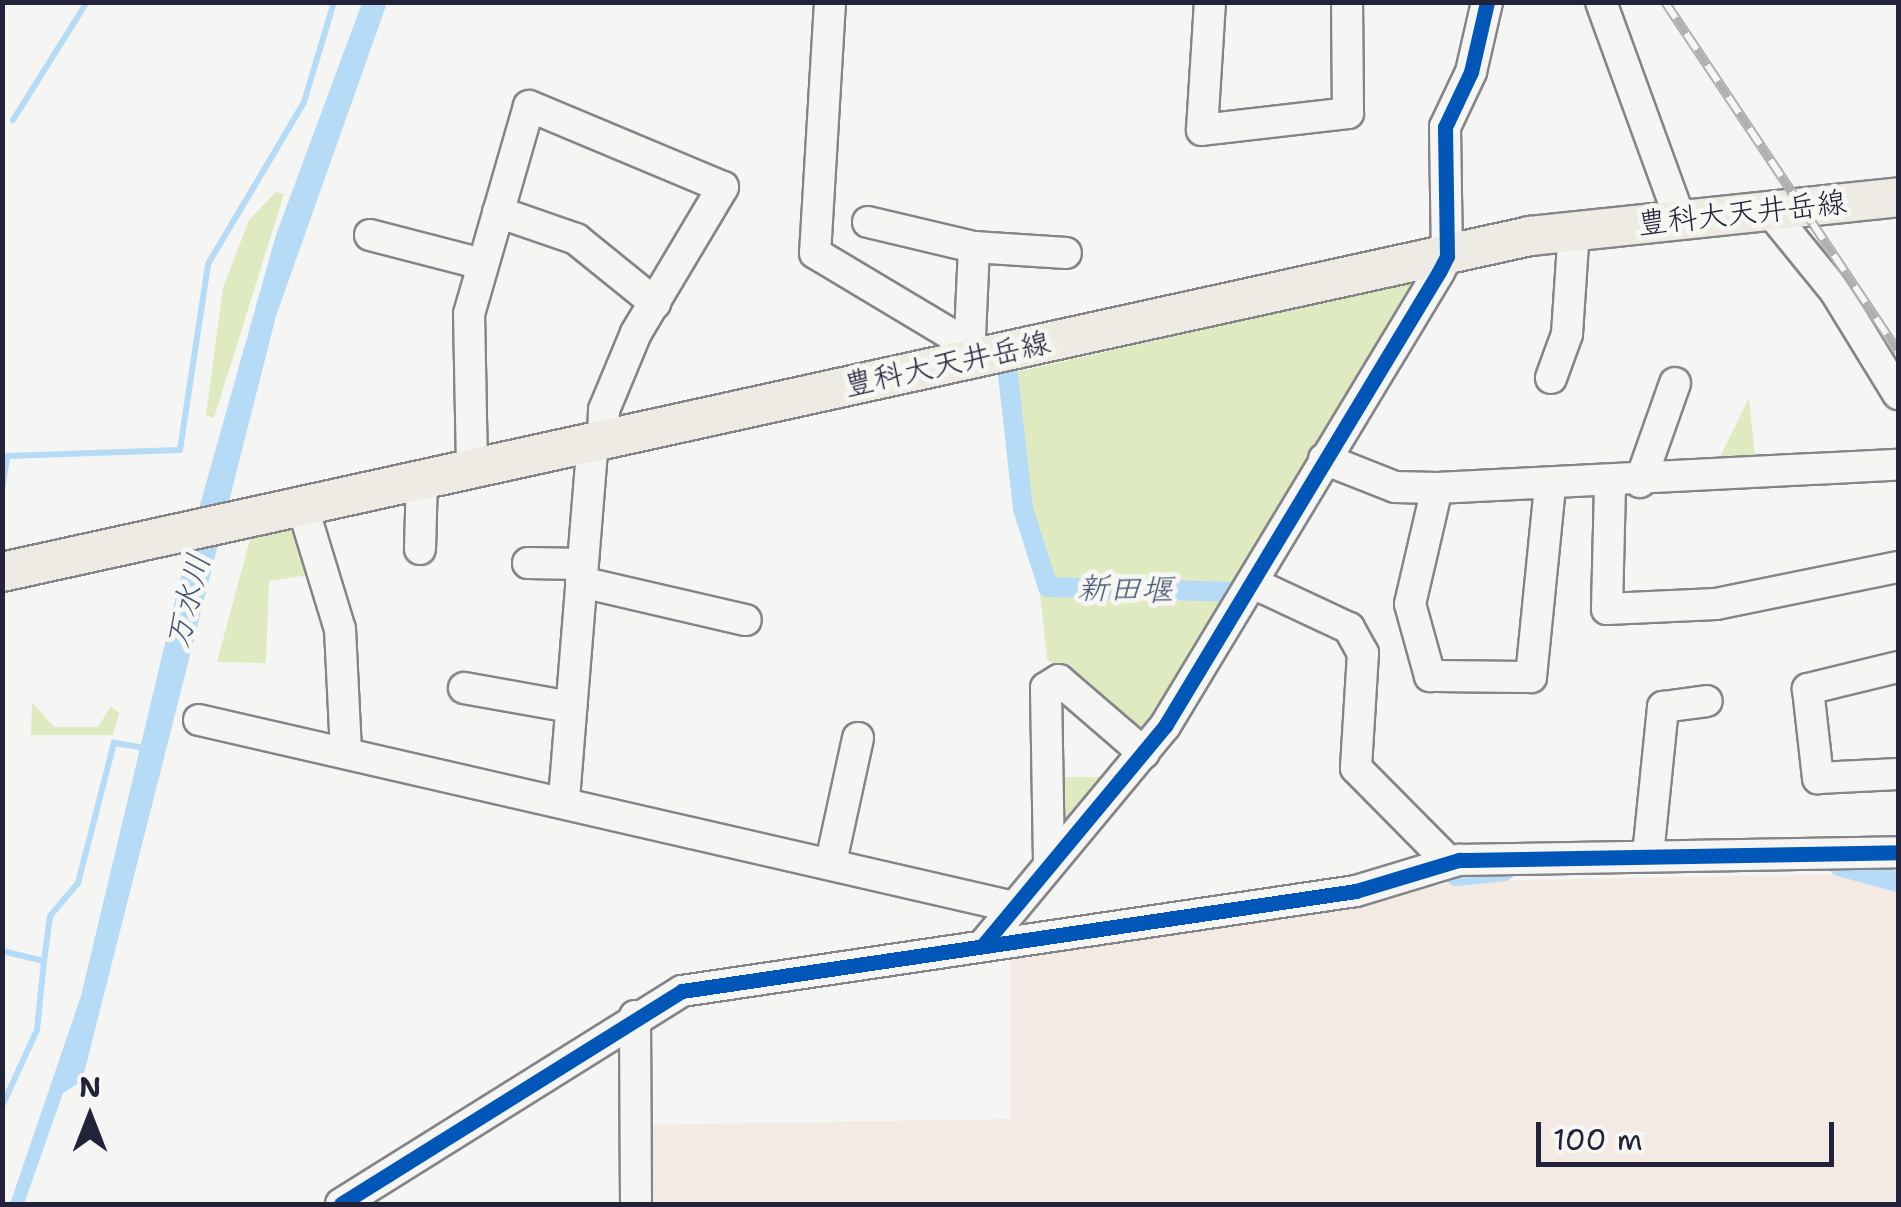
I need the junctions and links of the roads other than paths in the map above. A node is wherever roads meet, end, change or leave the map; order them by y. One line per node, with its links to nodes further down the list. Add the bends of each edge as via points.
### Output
1 (830, 2): 18 (street, via 815,253)
2 (1210, 2): 3 (street, via 1202,130 1348,113)
3 (1348, 2)
4 (1487, 2): 15 (street, via 1471,72 1445,126)
5 (1601, 2): 9 (street)
6 (1898, 197): 7 (main road, 豊科大天井岳線)
7 (1769, 210): 9 (main road, 豊科大天井岳線); 21 (street, via 1835,291)
8 (498, 212): 16 (street); 17 (street, via 576,239); 17 (street, via 528,106 723,187)
9 (1680, 219): 11 (main road, 豊科大天井岳線)
10 (868, 222): 13 (street)
11 (1574, 230): 15 (main road, 豊科大天井岳線); 19 (street, via 1567,334)
12 (370, 235): 16 (street)
13 (974, 247): 14 (street); 18 (street)
14 (1066, 253)
15 (1447, 256): 18 (main road, 豊科大天井岳線); 23 (street)
16 (482, 264): 25 (street, via 469,314)
17 (655, 302): 22 (street, via 604,410)
18 (968, 351): 22 (main road, 豊科大天井岳線)
19 (1551, 378)
20 (1675, 383): 27 (street)
21 (1898, 394)
22 (598, 440): 25 (main road, 豊科大天井岳線); 35 (street)
23 (1324, 459): 29 (street, via 1394,487); 36 (street)
24 (1898, 466): 27 (street)
25 (472, 468): 26 (main road, 豊科大天井岳線)
26 (422, 479): 30 (main road, 豊科大天井岳線); 31 (street)
27 (1625, 484): 28 (street); 33 (street, via 1607,609 1716,604)
28 (1550, 486): 29 (street); 29 (street, via 1531,677 1430,676 1410,604)
29 (1436, 488)
30 (302, 505): 34 (main road, 豊科大天井岳線); 44 (street, via 340,629)
31 (420, 548)
32 (528, 563): 35 (street)
33 (1898, 567)
34 (2, 572)
35 (582, 573): 37 (street); 41 (street)
36 (1257, 585): 45 (street); 51 (street, via 1349,628 1363,654 1356,768)
37 (746, 620)
38 (1898, 667): 46 (street, via 1808,688 1818,778)
39 (464, 688): 41 (street)
40 (1707, 701): 49 (street, via 1663,707)
41 (571, 707): 47 (street)
42 (199, 720): 44 (street)
43 (858, 738): 52 (street)
44 (346, 752): 47 (street)
45 (1144, 754): 50 (street); 50 (street, via 1059,680 1046,688)
46 (1898, 774)
47 (564, 799): 52 (street)
48 (1898, 852): 49 (street)
49 (1648, 855): 51 (street)
50 (1049, 861): 53 (street)
51 (1448, 861): 54 (street, via 1356,891)
52 (831, 862): 53 (street)
53 (1010, 906): 54 (street)
54 (984, 944): 55 (street, via 682,991)
55 (635, 1016): 56 (street); 57 (street)
56 (342, 1204)
57 (636, 1204)

